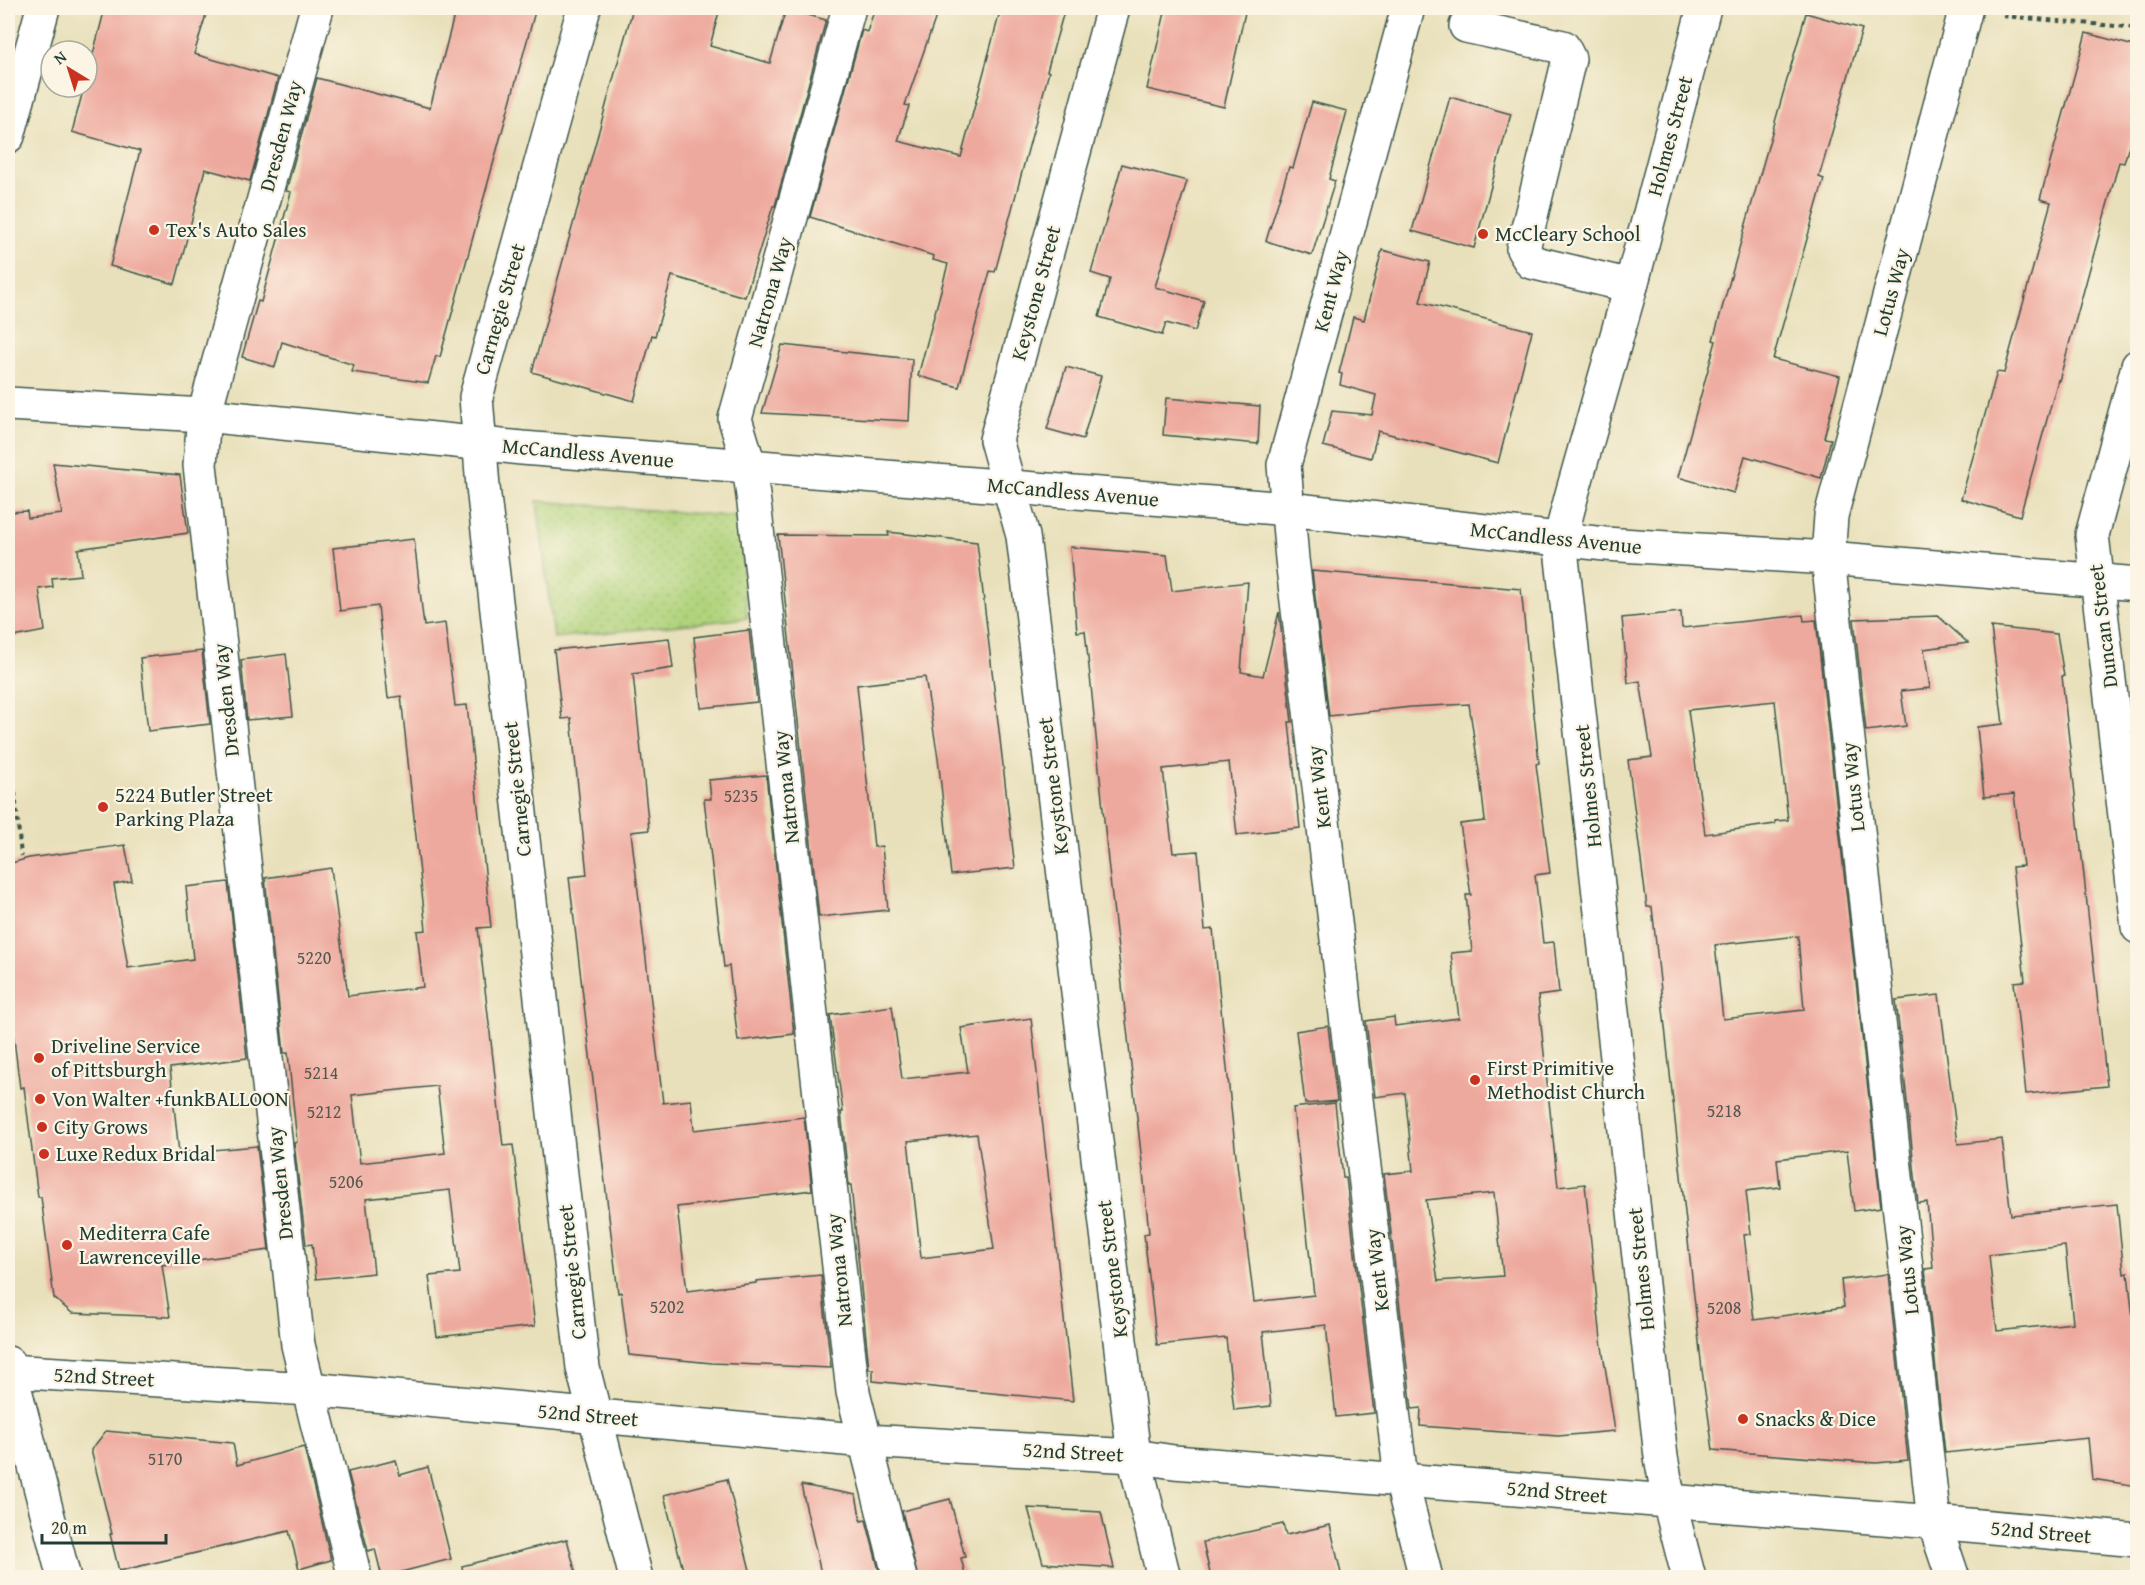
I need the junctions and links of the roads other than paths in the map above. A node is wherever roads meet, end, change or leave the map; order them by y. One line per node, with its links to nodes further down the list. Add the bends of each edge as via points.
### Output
1 (43, 8): 10 (street)
2 (317, 8): 14 (street, Dresden Way)
3 (584, 8): 15 (street, Carnegie Street, via 476,397)
4 (849, 8): 16 (street, Natrona Way, via 735,419)
5 (1113, 8): 17 (street, Keystone Street, via 996,440)
6 (1408, 8): 18 (street, Kent Way, via 1284,465)
7 (1704, 8): 11 (street, Holmes Street)
8 (1966, 8): 20 (street, Lotus Way, via 1831,516)
9 (1466, 26): 11 (street, via 1563,47 1569,59 1523,249 1530,262)
10 (8, 136)
11 (1631, 286): 19 (street, Holmes Street)
12 (2138, 366): 21 (street, Duncan Street, via 2092,536)
13 (8, 404): 14 (street, McCandless Avenue)
14 (204, 415): 15 (street, McCandless Avenue); 25 (street, Dresden Way, via 200,465 298,1345)
15 (478, 444): 16 (street, McCandless Avenue); 26 (street, Carnegie Street, via 583,1368)
16 (749, 465): 17 (street, McCandless Avenue); 27 (street, Natrona Way, via 853,1392)
17 (1009, 487): 18 (street, McCandless Avenue); 28 (street, Keystone Street, via 1023,536)
18 (1288, 509): 19 (street, McCandless Avenue); 29 (street, Kent Way)
19 (1560, 540): 20 (street, McCandless Avenue); 30 (street, Holmes Street)
20 (1828, 558): 21 (street, McCandless Avenue); 31 (street, Lotus Way)
21 (2096, 579): 22 (street, McCandless Avenue); 23 (street, Duncan Street)
22 (2138, 584)
23 (2138, 927)
24 (8, 1368): 25 (street, 52nd Street); 33 (street)
25 (309, 1389): 26 (street, 52nd Street); 34 (street, Dresden Way)
26 (596, 1416): 27 (street, 52nd Street); 35 (street, Carnegie Street)
27 (866, 1441): 28 (street, 52nd Street); 36 (street, Natrona Way)
28 (1134, 1456): 29 (street, 52nd Street); 37 (street, Keystone Street)
29 (1401, 1479): 30 (street, 52nd Street); 38 (street, Kent Way)
30 (1669, 1501): 31 (street, 52nd Street); 39 (street, Holmes Street)
31 (1934, 1522): 32 (street, 52nd Street); 40 (street, Lotus Way)
32 (2138, 1540)
33 (64, 1578)
34 (355, 1578)
35 (636, 1578)
36 (900, 1578)
37 (1164, 1578)
38 (1426, 1578)
39 (1689, 1578)
40 (1953, 1578)

